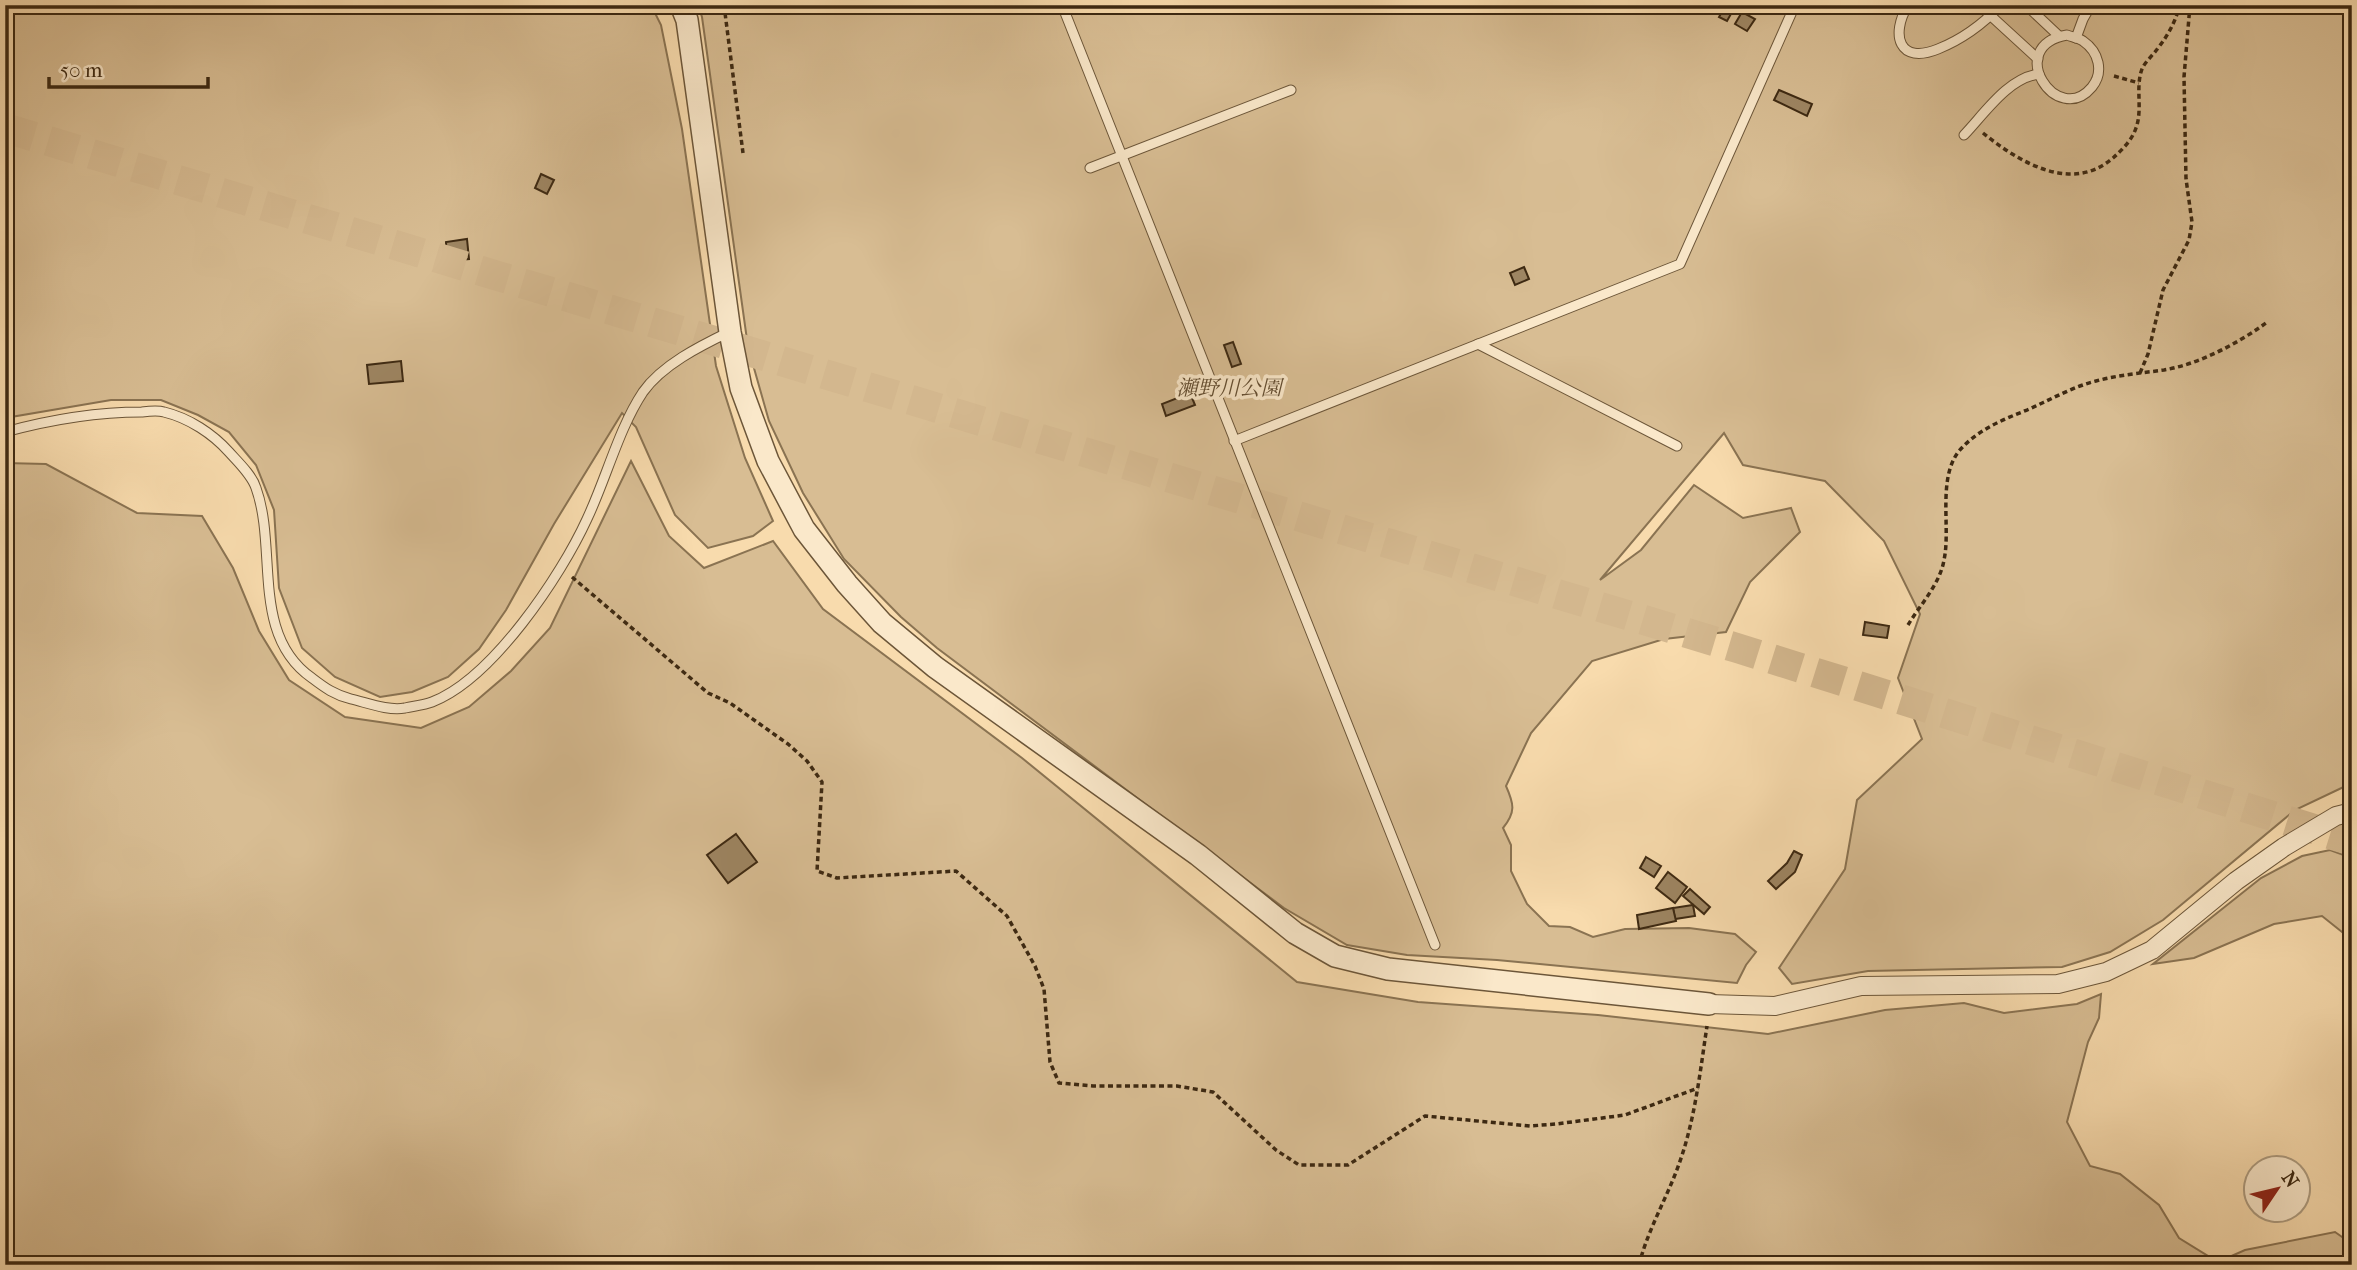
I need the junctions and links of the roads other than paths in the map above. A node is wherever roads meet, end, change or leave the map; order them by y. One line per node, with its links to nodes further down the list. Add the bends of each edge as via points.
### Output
1 (681, 5): 18 (street, via 687,20)
2 (1062, 5): 16 (lane)
3 (1794, 5): 19 (lane, via 1680,264)
4 (1908, 5): 9 (lane, via 1898,40 1917,54 1948,45)
5 (1979, 5): 9 (lane)
6 (2001, 5): 9 (lane)
7 (2026, 5): 10 (lane)
8 (2091, 5): 11 (lane)
9 (1990, 16): 12 (lane)
10 (2059, 36): 11 (lane); 12 (lane)
11 (2076, 38): 13 (lane, via 2094,52 2100,67 2099,79 2088,92 2077,99 2053,94)
12 (2038, 59): 13 (lane)
13 (2039, 74): 15 (lane, via 2024,76)
14 (1291, 90): 16 (lane)
15 (1964, 135)
16 (1121, 156): 17 (lane); 21 (lane)
17 (1090, 168)
18 (730, 332): 20 (lane, via 690,350 644,391 561,568 514,635 476,675 432,702 397,709 335,695 299,669 280,640 269,593 256,485 218,440 163,411 80,417); 25 (street, via 741,388 768,461 804,529 882,623 935,667 1198,855 1295,933 1335,956 1388,970)
19 (1478, 344): 21 (lane); 22 (lane)
20 (5, 432)
21 (1234, 441): 24 (lane)
22 (1677, 446)
23 (2352, 812): 25 (street, via 2336,816 2284,847 2152,950 2106,972 2058,984 1861,986 1775,1006)
24 (1435, 945)
25 (1709, 1004)

